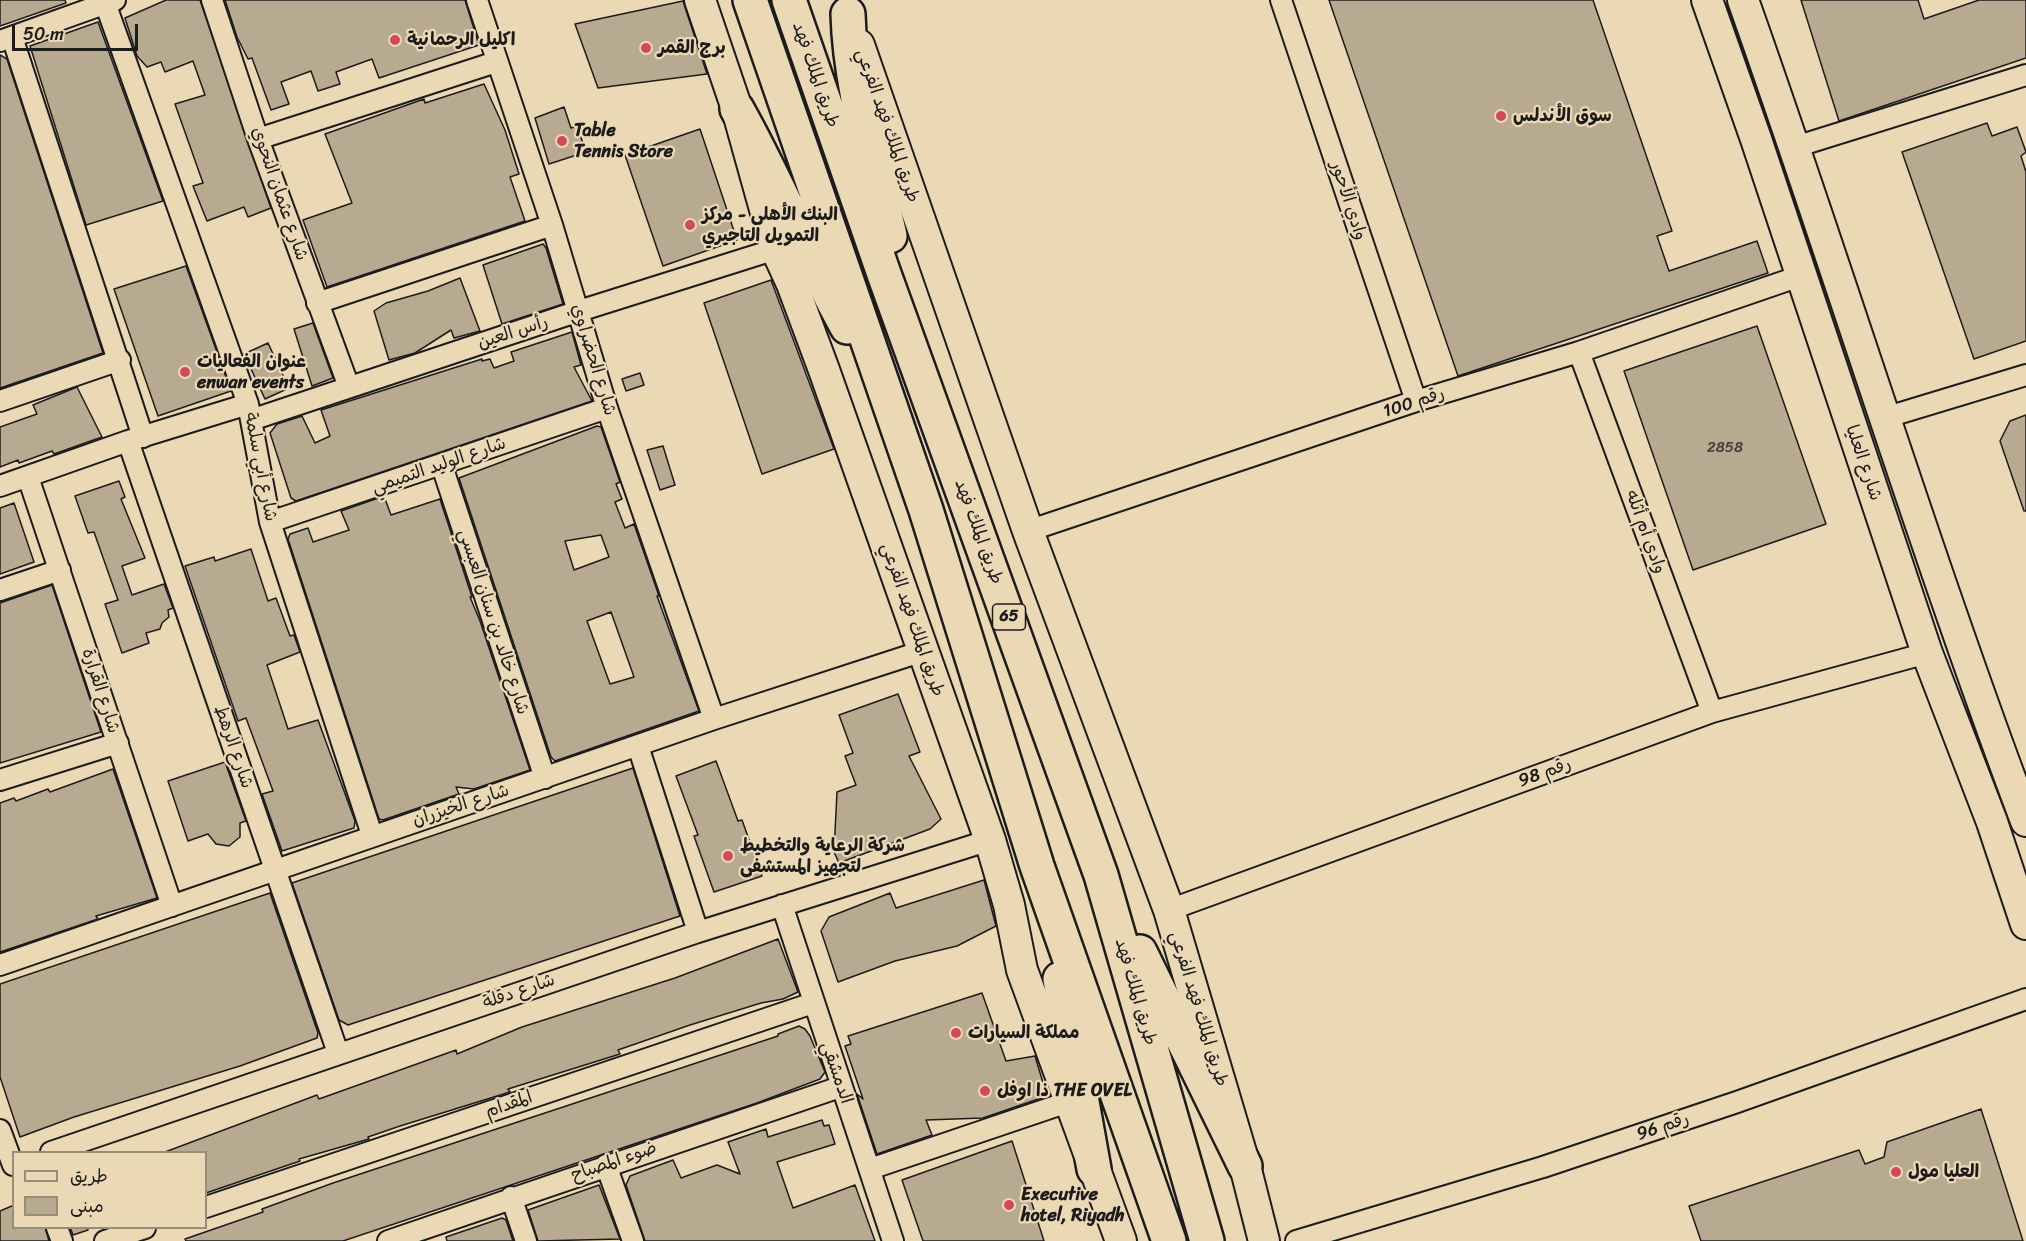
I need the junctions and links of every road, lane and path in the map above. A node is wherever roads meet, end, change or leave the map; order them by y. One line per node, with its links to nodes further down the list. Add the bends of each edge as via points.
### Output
1 (212, 0): 16 (street, شارع عثمان النحوي)
2 (477, 0): 12 (street, شارع الحضراوي)
3 (700, 0): 14 (main road, طريق الملك فهد الفرعي)
4 (750, 0): 31 (highway, طريق الملك فهد)
5 (789, 0): 22 (highway, طريق الملك فهد / 65)
6 (1281, 0): 30 (street, وادي الأحور)
7 (1707, 0): 17 (main road, شارع العليا)
8 (1743, 0): 15 (main road, شارع العليا)
9 (108, 1): 11 (street); 33 (street, شارع أبي سلمة)
10 (846, 7): 22 (highway, via 855,80 899,279); 40 (main road, طريق الملك فهد الفرعي)
11 (6, 39): 26 (street, شارع الرهط)
12 (496, 62): 16 (street); 19 (street, شارع الحضراوي)
13 (2026, 75): 18 (street)
14 (737, 109): 20 (main road, طريق الملك فهد الفرعي); 31 (highway, via 765,158 812,263)
15 (1784, 114): 17 (main road, via 1765,74 1754,74 1748,81); 18 (main road, شارع العليا)
16 (258, 139): 23 (street, شارع عثمان النحوي)
17 (1756, 139): 21 (main road, شارع العليا)
18 (1795, 147): 34 (main road, شارع العليا)
19 (552, 225): 23 (street); 24 (street, شارع الحضراوي)
20 (776, 249): 24 (street, رأس العين); 43 (main road, طريق الملك فهد الفرعي, via 820,359)
21 (1800, 276): 25 (street, رقم 100); 44 (main road, شارع العليا)
22 (893, 296): 56 (highway, طريق الملك فهد / 65)
23 (317, 303): 28 (street, شارع عثمان النحوي)
24 (579, 310): 28 (street, رأس العين); 32 (street, شارع الحضراوي)
25 (1578, 352): 30 (street, رقم 100); 45 (street, وادي أم أثله)
26 (120, 360): 29 (street); 35 (street, شارع الرهط)
27 (2026, 375): 34 (street)
28 (349, 387): 33 (street, رأس العين)
29 (0, 401)
30 (1416, 401): 40 (street, رقم 100)
31 (889, 403): 54 (highway, طريق الملك فهد)
32 (607, 408): 36 (street, شارع الوليد التميمي); 46 (street, شارع الحضراوي)
33 (249, 412): 35 (street, رأس العين); 39 (street, شارع أبي سلمة)
34 (1884, 418): 51 (main road, شارع العليا)
35 (136, 439): 37 (street, رأس العين); 55 (street, شارع الرهط)
36 (442, 466): 39 (street, شارع الوليد التميمي); 49 (street, شارع خالد بن سنان العبسي)
37 (28, 477): 38 (street, رأس العين); 41 (street, شارع القرارة)
38 (0, 486)
39 (270, 522): 52 (street, شارع أبي سلمة)
40 (1028, 531): 60 (main road, طريق الملك فهد الفرعي)
41 (60, 570): 42 (street); 47 (street, شارع القرارة)
42 (0, 590)
43 (923, 651): 46 (street, شارع الخيزران); 53 (main road, طريق الملك فهد الفرعي)
44 (1927, 653): 45 (street, رقم 98); 57 (main road, شارع العليا)
45 (1712, 712): 60 (street, رقم 98)
46 (714, 719): 48 (street, شارع الخيزران)
47 (118, 743): 50 (street); 59 (street, شارع القرارة)
48 (638, 746): 49 (street, شارع الخيزران); 62 (street)
49 (545, 778): 52 (street, شارع الخيزران)
50 (0, 780)
51 (2024, 817)
52 (372, 835): 55 (street, شارع الخيزران)
53 (990, 840): 58 (street, شارع دقلة); 68 (main road, طريق الملك فهد الفرعي, via 1022,970)
54 (1037, 866): 75 (highway); 86 (highway, طريق الملك فهد)
55 (276, 871): 59 (street, شارع الخيزران); 66 (street, شارع الرهط)
56 (1101, 874): 73 (highway); 87 (highway, طريق الملك فهد / 65)
57 (2020, 897): 61 (main road, شارع العليا)
58 (782, 905): 62 (street, شارع دقلة); 65 (street, الدمشقي)
59 (172, 906): 63 (street, شارع الخيزران)
60 (1169, 910): 73 (main road, طريق الملك فهد الفرعي)
61 (2026, 924)
62 (698, 932): 66 (street, شارع دقلة)
63 (0, 965)
64 (2026, 999): 89 (street, رقم 96, via 1553,1164)
65 (813, 1003): 67 (street, الدمشقي); 77 (street, المقدام)
66 (338, 1053): 70 (street, شارع دقلة)
67 (840, 1086): 71 (street, ضوء المصباح); 74 (street, الدمشقي)
68 (1068, 1102): 74 (street); 75 (main road, طريق الملك فهد الفرعي)
69 (0, 1130): 72 (street)
70 (54, 1151)
71 (606, 1165): 76 (street, ضوء المصباح); 83 (street)
72 (9, 1166)
73 (1245, 1166): 88 (main road, طريق الملك فهد الفرعي)
74 (870, 1169): 84 (street, الدمشقي)
75 (1094, 1169): 85 (main road, طريق الملك فهد الفرعي)
76 (511, 1197): 79 (street, ضوء المصباح); 82 (street)
77 (207, 1207)
78 (139, 1229): 80 (street)
79 (413, 1237): 81 (street, ضوء المصباح)
80 (105, 1241)
81 (388, 1241)
82 (526, 1241)
83 (633, 1241)
84 (893, 1241)
85 (1121, 1241)
86 (1169, 1241)
87 (1207, 1241)
88 (1264, 1241)
89 (1296, 1241)

